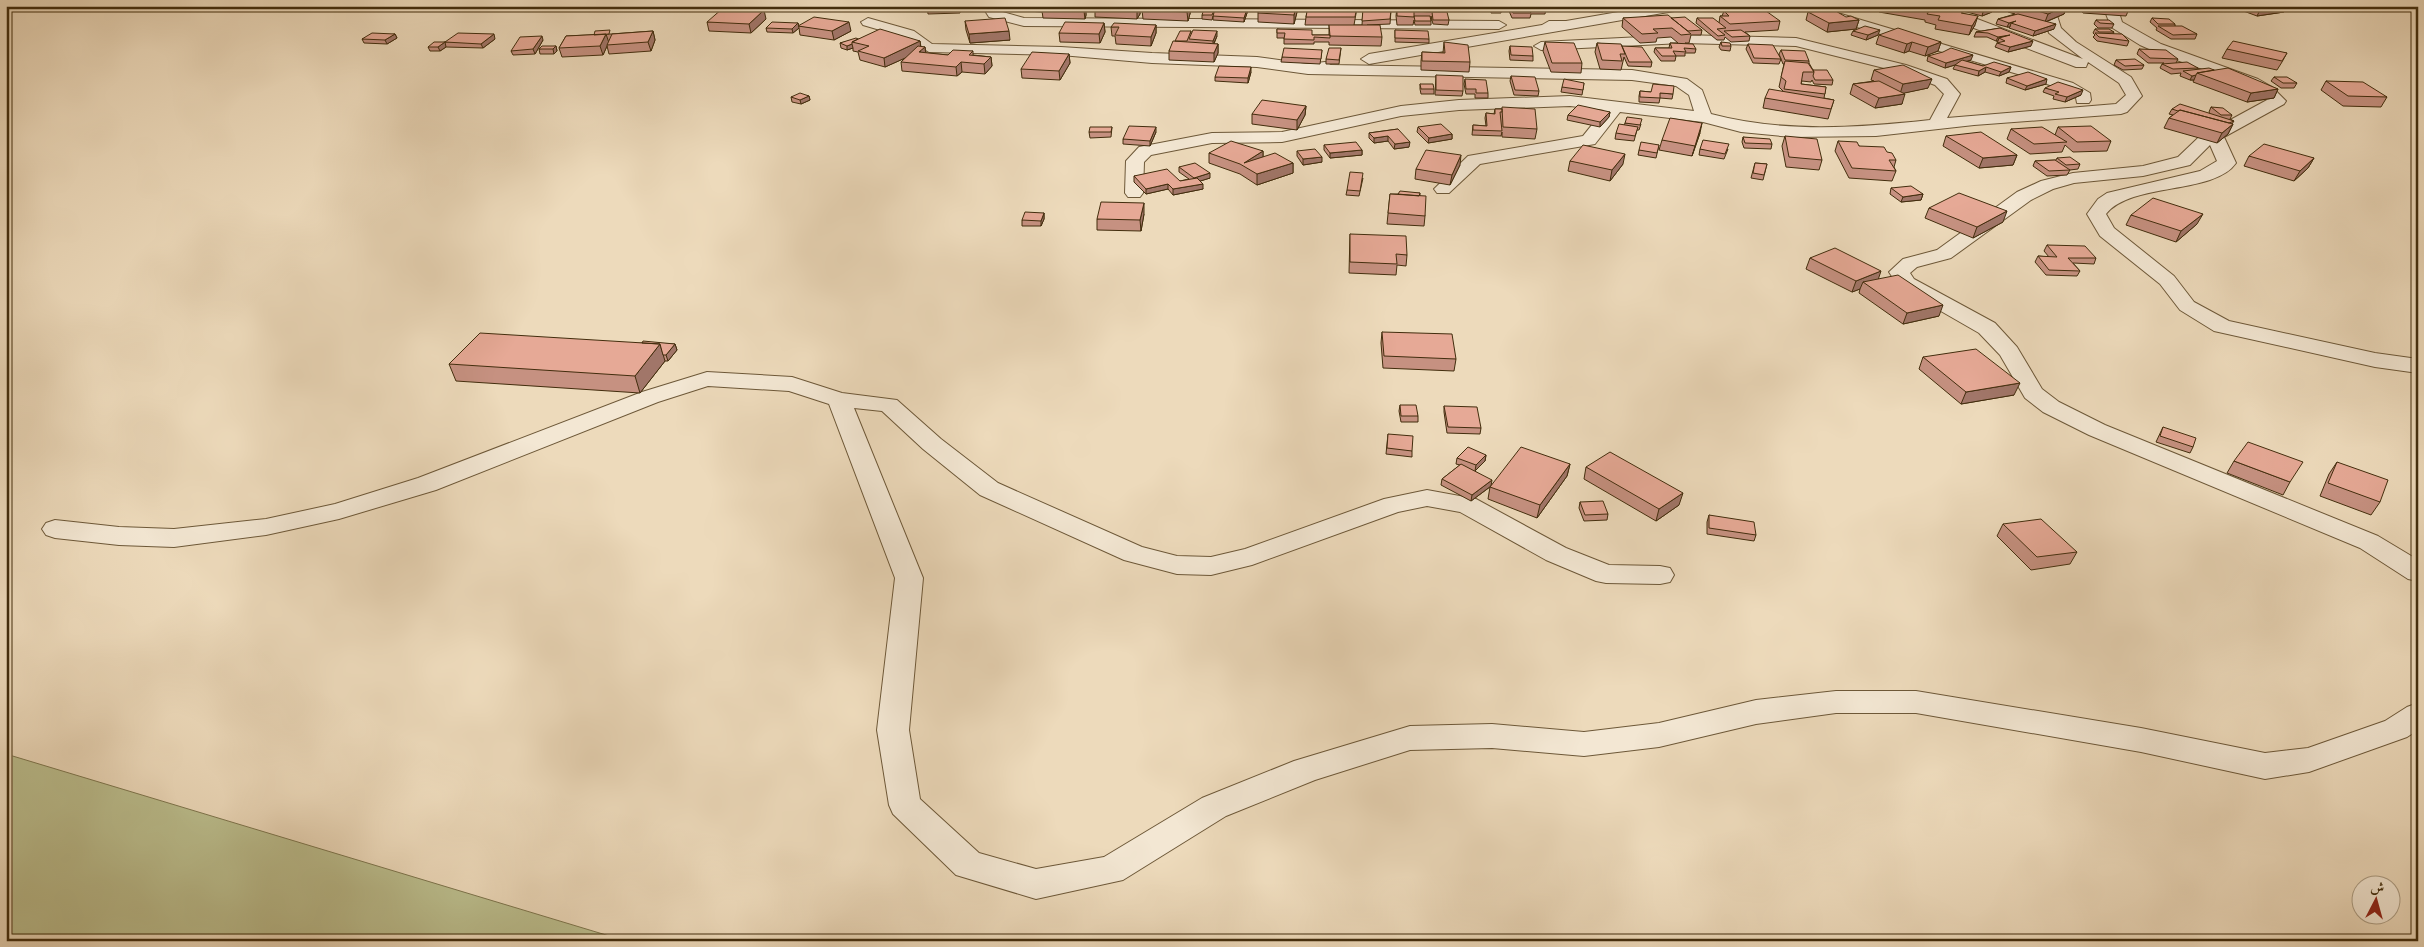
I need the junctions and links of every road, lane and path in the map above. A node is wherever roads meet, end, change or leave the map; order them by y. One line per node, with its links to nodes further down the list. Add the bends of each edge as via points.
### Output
1 (989, 6): 8 (street, via 994,14 1024,22)
2 (1680, 6): 8 (street)
3 (1929, 6): 11 (street, via 2056,52)
4 (2048, 6): 11 (street, via 2054,30 2125,80)
5 (2110, 6): 16 (street, via 2116,24 2156,46 2247,80 2269,91 2278,101)
6 (1831, 15): 13 (street, via 2067,86 2084,96)
7 (868, 22): 10 (street, via 909,34 929,48 1061,51 1257,62)
8 (1566, 25): 10 (street)
9 (1519, 46): 15 (street, via 1682,39 1796,42 1868,59 1941,82 1952,94)
10 (1308, 70): 14 (street, via 1632,75 1682,82 1696,92)
11 (2128, 87): 13 (street, via 2134,96 2121,109)
12 (1615, 107): 14 (street); 17 (street, via 1589,140 1474,160); 18 (street, via 1570,101 1459,105 1401,111 1282,137 1212,138 1145,151 1135,161)
13 (2080, 112): 15 (street)
14 (1704, 117): 15 (street, via 1741,127 1792,132)
15 (1936, 126)
16 (2215, 136): 19 (street, via 2227,163 2206,175 2114,197 2096,214 2107,232 2167,280 2187,306 2222,326 2375,360); 22 (street, via 2184,161 2143,171 2072,178 2047,185 2024,196 1944,254 1910,263 1899,272 1906,283 1986,328 2009,352 2033,393 2051,407 2097,430 2369,542)
17 (1443, 188)
18 (1134, 193)
19 (2418, 366)
20 (839, 400): 21 (street, via 792,384 706,380 650,397 427,484 340,511 266,527 174,538); 23 (street, via 889,405 989,489 1126,550 1178,565 1211,566 1252,556 1393,505 1427,498 1466,505 1556,554 1606,574); 24 (street, via 909,578 892,730 906,805 968,865 1036,884 1111,870 1214,807 1305,770 1410,738 1492,736 1584,744 1659,735 1756,712 1836,702 1916,702 2132,738 2265,766 2309,760 2396,729)
21 (56, 529)
22 (2418, 572)
23 (1660, 575)
24 (2418, 715)

